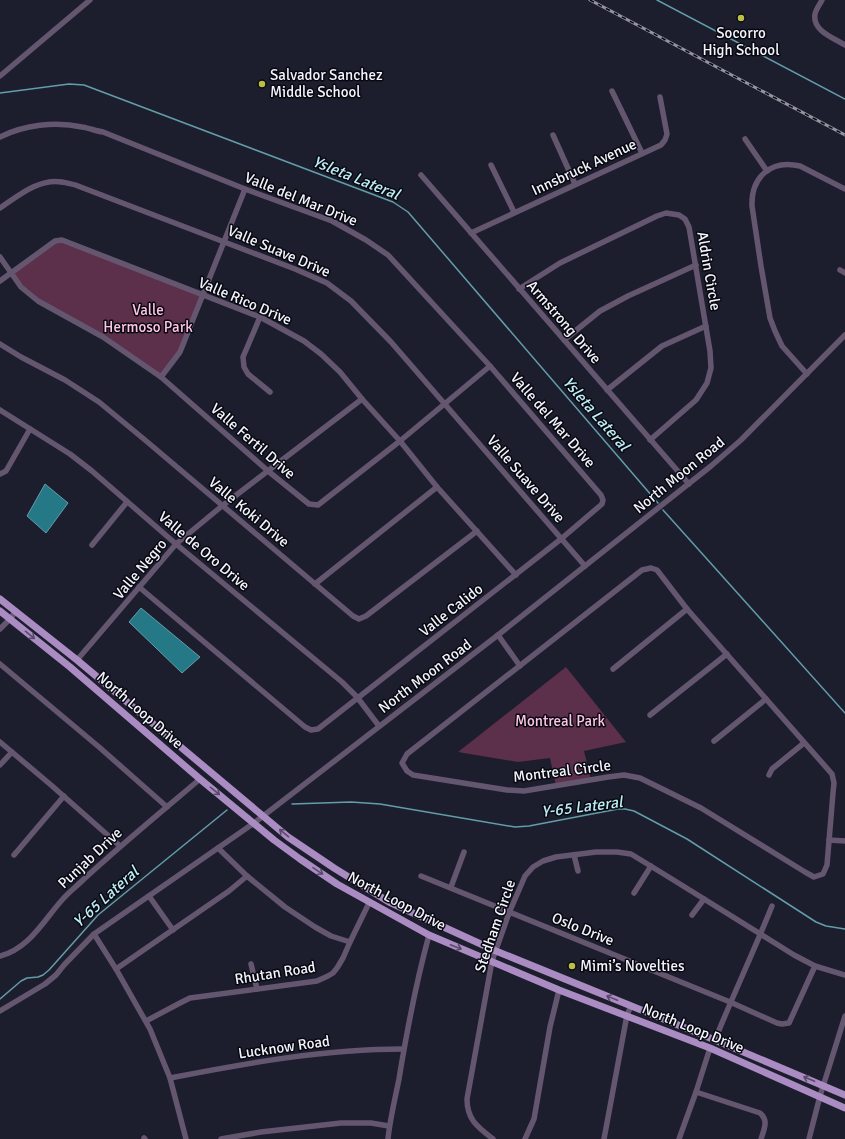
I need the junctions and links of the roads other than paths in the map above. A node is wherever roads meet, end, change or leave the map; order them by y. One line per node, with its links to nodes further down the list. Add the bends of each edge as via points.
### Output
1 (90, 0): 4 (street)
2 (822, 0): 3 (street, via 816,10 816,23 822,31)
3 (845, 45)
4 (0, 76)
5 (612, 91): 10 (street)
6 (660, 97): 10 (street, Innsbruck Avenue, via 666,137 661,145)
7 (553, 135): 14 (street)
8 (0, 136): 15 (street, Valle del Mar Drive, via 22,128 43,125 81,126 103,132)
9 (745, 139): 12 (street)
10 (642, 153): 14 (street, Innsbruck Avenue)
11 (491, 165): 18 (street)
12 (767, 171): 16 (street, via 781,164 796,164); 33 (street, via 757,181 752,198 768,309 782,346)
13 (421, 175): 19 (street, Armstrong Drive)
14 (575, 184): 18 (street, Innsbruck Avenue)
15 (245, 189): 20 (street); 32 (street, Valle del Mar Drive, via 332,221 388,255)
16 (845, 189)
17 (0, 208): 20 (street, Valle Suave Drive, via 30,188 45,183 61,182 78,186)
18 (514, 212): 19 (street, Innsbruck Avenue)
19 (471, 233): 25 (street, Armstrong Drive)
20 (224, 241): 26 (street); 38 (street, Valle Suave Drive, via 327,284 351,301)
21 (0, 258): 23 (street, Valle Fertil Drive)
22 (696, 265): 25 (street, Aldrin Circle, via 687,223 679,215 666,213 560,263); 28 (street, Aldrin Circle); 30 (street, via 600,311)
23 (11, 273): 24 (street, Valle Rico Drive); 26 (street, Valle Rico Drive, via 55,241 62,240); 34 (street, Valle Fertil Drive, via 21,287 38,301 103,337)
24 (0, 281)
25 (519, 289): 30 (street, Armstrong Drive)
26 (203, 296): 27 (street, Valle Rico Drive); 34 (street, via 180,352)
27 (260, 317): 36 (street, via 243,357 244,367 248,374); 37 (street, Valle Rico Drive, via 304,340 340,372)
28 (706, 326): 35 (street, via 662,346); 41 (street, Aldrin Circle, via 711,368 705,388 696,400)
29 (845, 335): 33 (street, North Moon Road)
30 (564, 340): 35 (street, Armstrong Drive)
31 (0, 344): 49 (street, Valle Koki Drive, via 99,402)
32 (490, 366): 38 (street, Valle Fertil Drive); 48 (street, Valle del Mar Drive, via 601,494)
33 (807, 374): 45 (street, North Moon Road, via 741,440)
34 (160, 377): 43 (street, Valle Fertil Drive)
35 (607, 390): 41 (street, Armstrong Drive)
36 (270, 392)
37 (362, 399): 42 (street, Valle Rico Drive); 43 (street, Valle Negro)
38 (445, 404): 42 (street, Valle Fertil Drive); 51 (street, Valle Suave Drive)
39 (0, 410): 40 (street, Valle de Oro Drive)
40 (30, 429): 44 (street, via 6,471); 47 (street, Valle de Oro Drive, via 70,454)
41 (650, 440): 45 (street, Armstrong Drive)
42 (400, 441): 43 (street, Valle Fertil Drive, via 318,505 309,504); 46 (street, Valle Rico Drive)
43 (268, 471): 49 (street, Valle Negro)
44 (0, 474)
45 (688, 484): 54 (street, North Moon Road)
46 (437, 488): 50 (street, Valle Rico Drive); 56 (street)
47 (127, 502): 52 (street, Valle de Oro Drive); 53 (street)
48 (602, 504): 51 (street, Valle Calido)
49 (222, 506): 52 (street, Valle Negro); 56 (street, Valle Koki Drive)
50 (477, 531): 55 (street, Valle Rico Drive); 56 (street, Valle Koki Drive, via 359,619)
51 (561, 539): 54 (street, Valle Suave Drive); 55 (street, Valle Calido)
52 (176, 544): 57 (street, Valle Negro); 70 (street, Valle de Oro Drive)
53 (92, 545)
54 (585, 566): 64 (street, North Moon Road)
55 (516, 575): 70 (street, Valle Calido)
56 (315, 584)
57 (139, 587): 66 (street, Valle Negro); 70 (street, Valle Calido, via 311,730 318,728)
58 (0, 598): 61 (main road, North Loop Drive)
59 (687, 609): 65 (street, Montreal Circle); 68 (street, Montreal Circle, via 657,570 642,570); 69 (street)
60 (0, 611): 62 (main road, North Loop Drive)
61 (16, 611): 62 (street); 66 (main road, North Loop Drive)
62 (10, 619): 63 (street); 80 (main road, North Loop Drive, one-way to 80)
63 (0, 629)
64 (498, 635): 68 (street); 73 (street, North Moon Road)
65 (727, 654): 71 (street, Montreal Circle); 72 (street)
66 (77, 660): 83 (main road, North Loop Drive)
67 (0, 664): 82 (street)
68 (520, 666): 85 (street, Montreal Circle, via 407,754 402,763 407,771 413,775 524,791 608,776 640,778 701,808 814,877 823,874 827,865)
69 (613, 669)
70 (357, 697): 73 (street, Valle de Oro Drive)
71 (766, 699): 74 (street); 76 (street, Montreal Circle)
72 (650, 715)
73 (379, 726): 83 (street, North Moon Road)
74 (714, 741)
75 (0, 742): 77 (street)
76 (804, 743): 79 (street, via 772,769); 85 (street, Montreal Circle, via 832,774 834,783)
77 (12, 752): 78 (street); 81 (street)
78 (0, 766)
79 (769, 775)
80 (200, 779): 82 (street, Punjab Drive); 84 (main road, North Loop Drive, one-way to 84)
81 (64, 796): 87 (street); 90 (street)
82 (167, 807): 87 (street, Punjab Drive)
83 (262, 816): 84 (street, North Moon Road); 109 (main road, North Loop Drive, one-way to 83, via 389,902 288,837)
84 (254, 823): 88 (street, North Moon Road); 100 (main road, North Loop Drive, one-way to 100, via 300,859)
85 (829, 840): 86 (street)
86 (845, 841)
87 (120, 846): 110 (street, Punjab Drive, via 63,899 25,943)
88 (218, 848): 94 (street); 98 (street, North Moon Road)
89 (464, 852): 96 (street)
90 (14, 855)
91 (574, 855): 92 (street, Stedham Circle, via 605,852 631,854); 93 (street); 102 (street, Stedham Circle, via 548,859 533,867 525,876)
92 (651, 866): 97 (street); 99 (street, Stedham Circle)
93 (578, 871)
94 (247, 876): 104 (street); 108 (street, via 302,919 331,936)
95 (421, 876): 96 (street, Oslo Drive)
96 (451, 887): 102 (street, Oslo Drive)
97 (634, 893)
98 (149, 896): 104 (street); 105 (street, North Moon Road)
99 (704, 899): 103 (street); 106 (street, Stedham Circle)
100 (369, 903): 107 (main road, North Loop Drive); 108 (street, Rhutan Road)
101 (772, 906): 106 (street)
102 (509, 913): 109 (street, Stedham Circle); 118 (street, Oslo Drive)
103 (692, 915)
104 (173, 930): 114 (street)
105 (94, 934): 114 (street); 120 (street, North Moon Road, via 45,984)
106 (760, 934): 113 (street, Stedham Circle); 118 (street)
107 (429, 935): 111 (main road, North Loop Drive, one-way to 111); 126 (street)
108 (350, 942): 116 (street, Rhutan Road, via 337,968 328,976 317,981)
109 (496, 951): 111 (street, Stedham Circle); 119 (main road, North Loop Drive, one-way to 109)
110 (0, 956)
111 (492, 961): 117 (main road, North Loop Drive); 137 (street, Stedham Circle, via 467,1106 474,1123)
112 (251, 964): 116 (street)
113 (815, 966): 115 (street, Stedham Circle); 118 (street, Oslo Drive, via 789,1023 777,1023)
114 (116, 969): 123 (street)
115 (845, 975)
116 (257, 989): 123 (street, Rhutan Road, via 190,998)
117 (559, 990): 121 (main road, North Loop Drive); 138 (street, via 534,1119)
118 (730, 1002): 124 (street)
119 (631, 1006): 121 (street); 124 (main road, North Loop Drive)
120 (0, 1010)
121 (627, 1016): 125 (main road, North Loop Drive); 139 (street)
122 (845, 1016): 128 (street)
123 (146, 1021): 127 (street)
124 (715, 1040): 128 (main road, North Loop Drive, one-way to 124)
125 (710, 1048): 129 (street); 131 (main road, North Loop Drive)
126 (403, 1049): 127 (street, Lucknow Road, via 352,1050 249,1063); 133 (street)
127 (170, 1078): 134 (street)
128 (824, 1085): 130 (main road, North Loop Drive); 131 (street)
129 (696, 1092): 140 (street); 141 (street, via 760,1113 766,1120)
130 (845, 1095)
131 (820, 1096): 132 (main road, North Loop Drive); 142 (street)
132 (845, 1108)
133 (389, 1126): 135 (street, via 341,1123); 136 (street)
134 (186, 1139)
135 (221, 1139)
136 (388, 1139)
137 (493, 1139)
138 (525, 1139)
139 (604, 1139)
140 (679, 1139)
141 (761, 1139)
142 (809, 1139)

